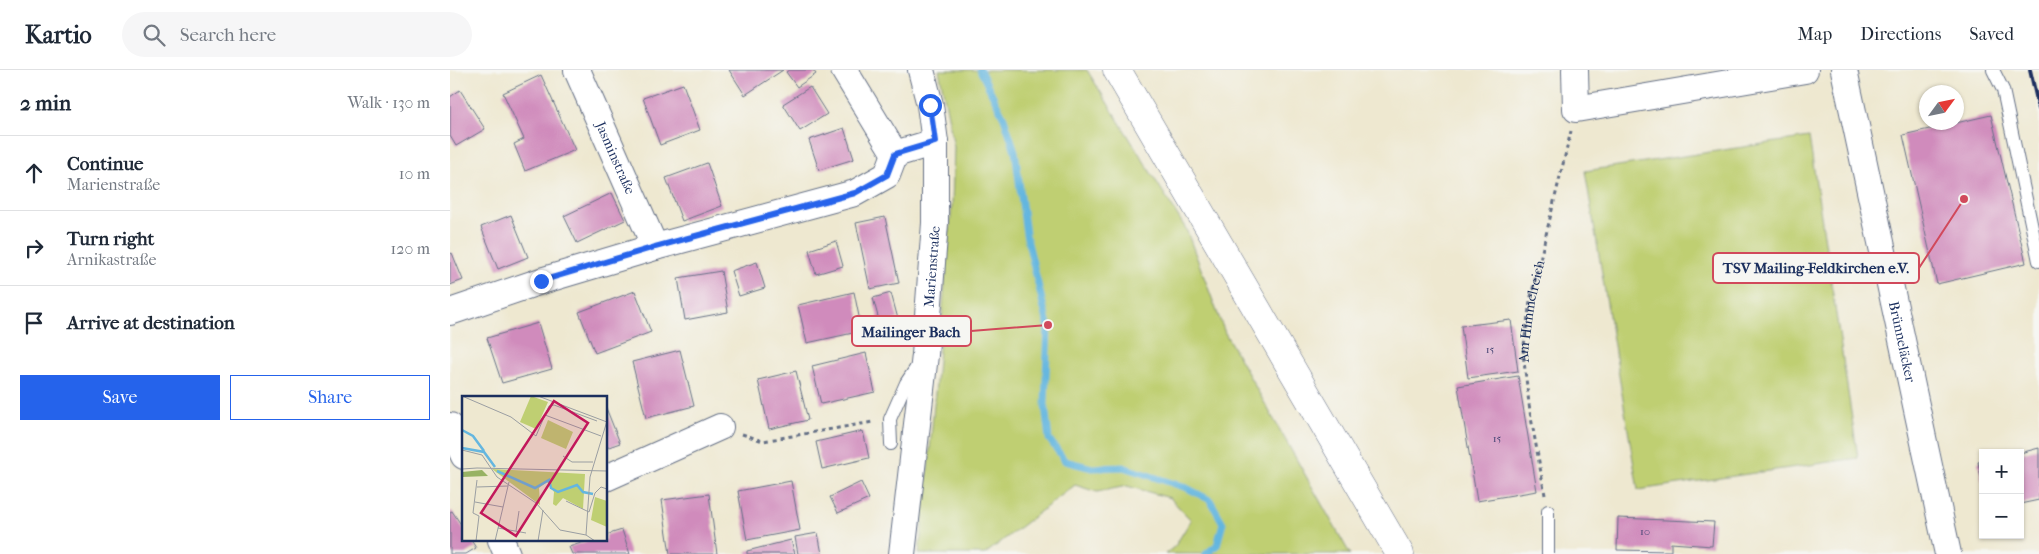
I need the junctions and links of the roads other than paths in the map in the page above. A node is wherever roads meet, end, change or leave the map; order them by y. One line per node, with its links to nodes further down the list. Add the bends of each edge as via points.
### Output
1 (577, 70): 11 (street, Jasminstraße)
2 (844, 70): 10 (street)
3 (920, 70): 9 (street, Marienstraße, via 930,105)
4 (1117, 70): 24 (main road)
5 (1575, 70): 6 (street, via 1576,108)
6 (1805, 70)
7 (1844, 70): 26 (street, Brünneläcker)
8 (1993, 70): 12 (lane, via 2003,90)
9 (935, 142): 10 (street); 14 (street, Marienstraße, via 935,222)
10 (895, 154): 11 (street, via 887,175 855,193)
11 (655, 247): 13 (street)
12 (2039, 261)
13 (450, 312)
14 (925, 355): 17 (lane, via 906,383 890,419); 23 (street, Marienstraße)
15 (450, 426): 18 (street)
16 (720, 427): 19 (street)
17 (891, 444)
18 (462, 452)
19 (608, 477)
20 (1548, 510): 25 (lane)
21 (503, 542): 22 (street)
22 (508, 554)
23 (902, 554)
24 (1400, 554)
25 (1548, 554)
26 (1948, 554)

